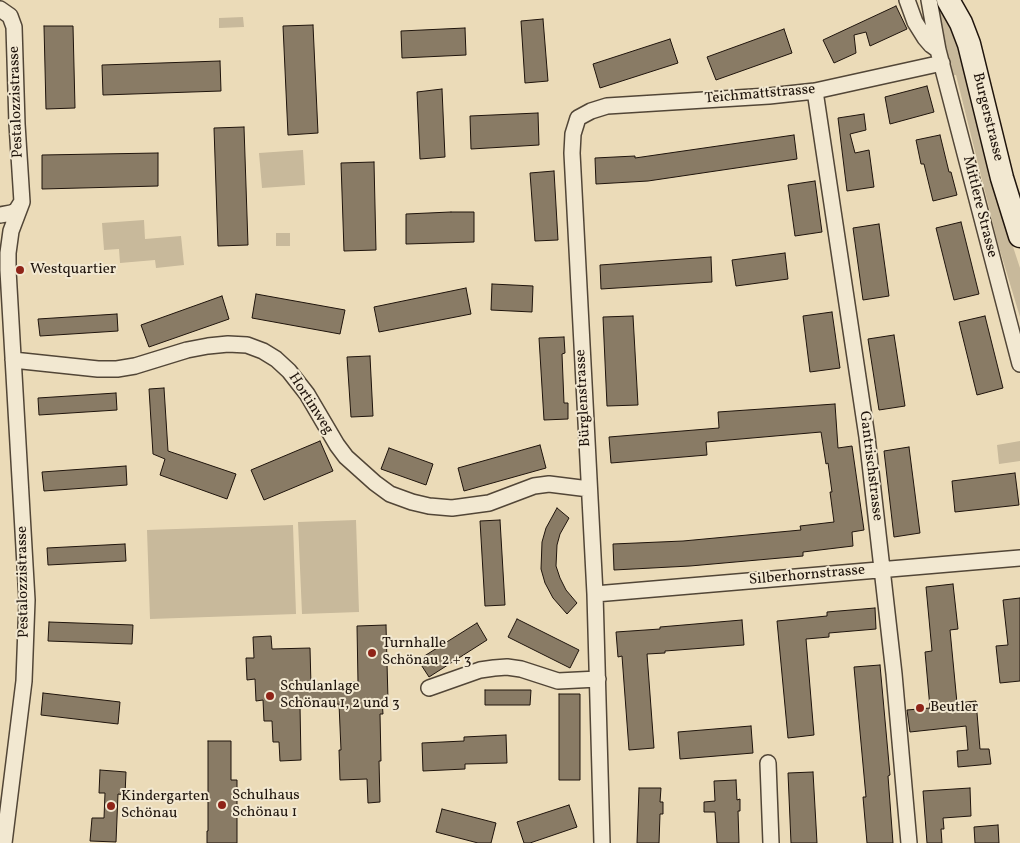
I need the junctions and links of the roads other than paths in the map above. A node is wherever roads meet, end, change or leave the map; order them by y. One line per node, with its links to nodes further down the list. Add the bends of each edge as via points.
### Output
1 (907, 0): 5 (street, Mittlere Strasse, via 925,38)
2 (929, 0): 5 (street, Mittlere Strasse)
3 (948, 0): 10 (main road, Burgerstrasse, via 969,44 1002,178)
4 (0, 9): 8 (street, Pestalozzistrasse, via 10,16 14,27)
5 (940, 56): 6 (street, Teichmattstrasse); 14 (street, Mittlere Strasse)
6 (815, 91): 7 (street, Teichmattstrasse, via 607,106); 17 (street, Gantrischstrasse, via 867,437)
7 (578, 118): 15 (street, Bürglenstrasse, via 572,153)
8 (22, 202): 9 (street, via 11,213); 11 (street, Pestalozzistrasse)
9 (0, 215)
10 (1020, 236)
11 (4, 248): 12 (street, Pestalozzistrasse)
12 (6, 320): 13 (street, Pestalozzistrasse)
13 (13, 360): 15 (street, Hortinweg, via 117,369 208,346 247,346 263,351 289,371 346,457 390,494 420,504 452,508 489,503 534,486 549,484); 22 (street, Pestalozzistrasse, via 26,565 26,634 24,680)
14 (1020, 364)
15 (589, 488): 18 (street, Bürglenstrasse)
16 (1020, 558): 17 (street, Silberhornstrasse)
17 (883, 570): 18 (street, Silberhornstrasse); 25 (street, Gantrischstrasse)
18 (595, 594): 19 (street, Bürglenstrasse)
19 (598, 679): 20 (street, via 558,681 507,667 480,670); 23 (street, Bürglenstrasse)
20 (429, 688)
21 (768, 763): 24 (street)
22 (4, 843)
23 (602, 843)
24 (771, 843)
25 (909, 843)

